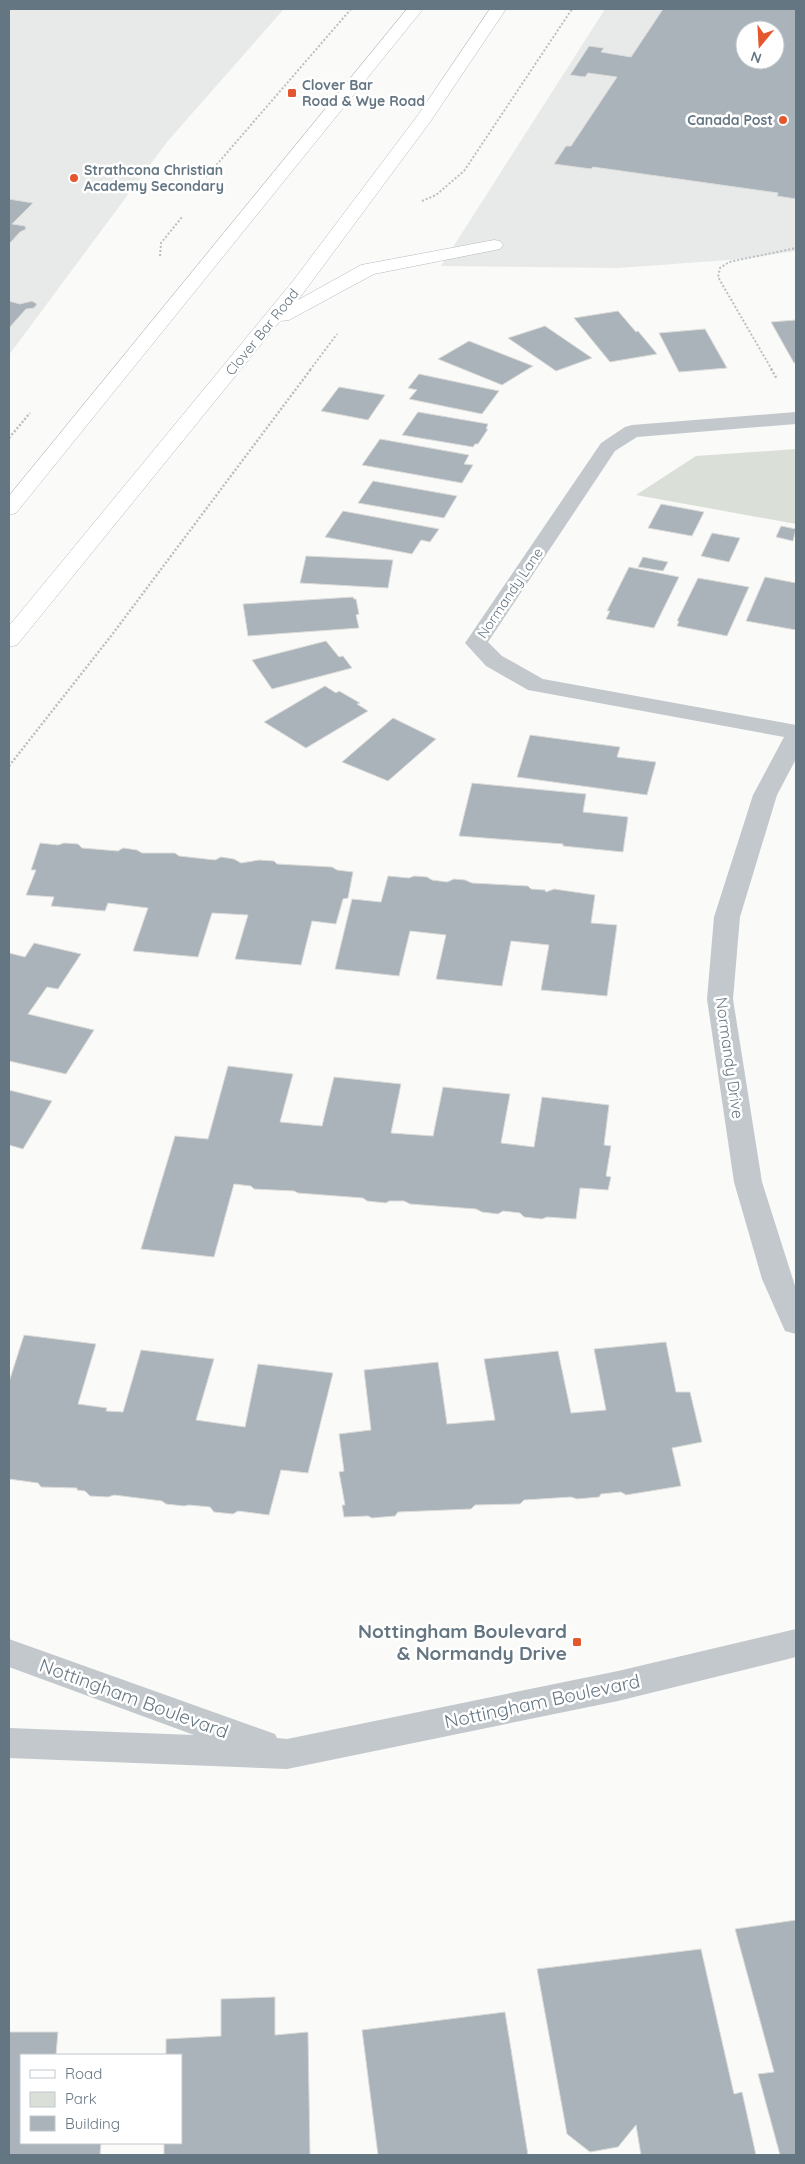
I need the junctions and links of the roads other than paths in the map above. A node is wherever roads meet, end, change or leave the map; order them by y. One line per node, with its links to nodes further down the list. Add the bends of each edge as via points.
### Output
1 (415, 9): 6 (main road)
2 (498, 9): 4 (main road, Clover Bar Road, via 424,118)
3 (494, 245): 4 (main road, via 368,269)
4 (270, 323): 7 (main road, Clover Bar Road)
5 (796, 418): 8 (street, Normandy Lane, via 632,431 608,447 476,643 494,662 536,685)
6 (9, 509)
7 (9, 640)
8 (796, 732)
9 (796, 737): 10 (street, Normandy Drive, via 765,795 727,916 720,999 748,1182 777,1279)
10 (796, 1323)
11 (796, 1643): 14 (street, Nottingham Boulevard, via 618,1686)
12 (9, 1653): 14 (street, Nottingham Boulevard)
13 (9, 1743): 14 (street, Nottingham Boulevard)
14 (288, 1754)

